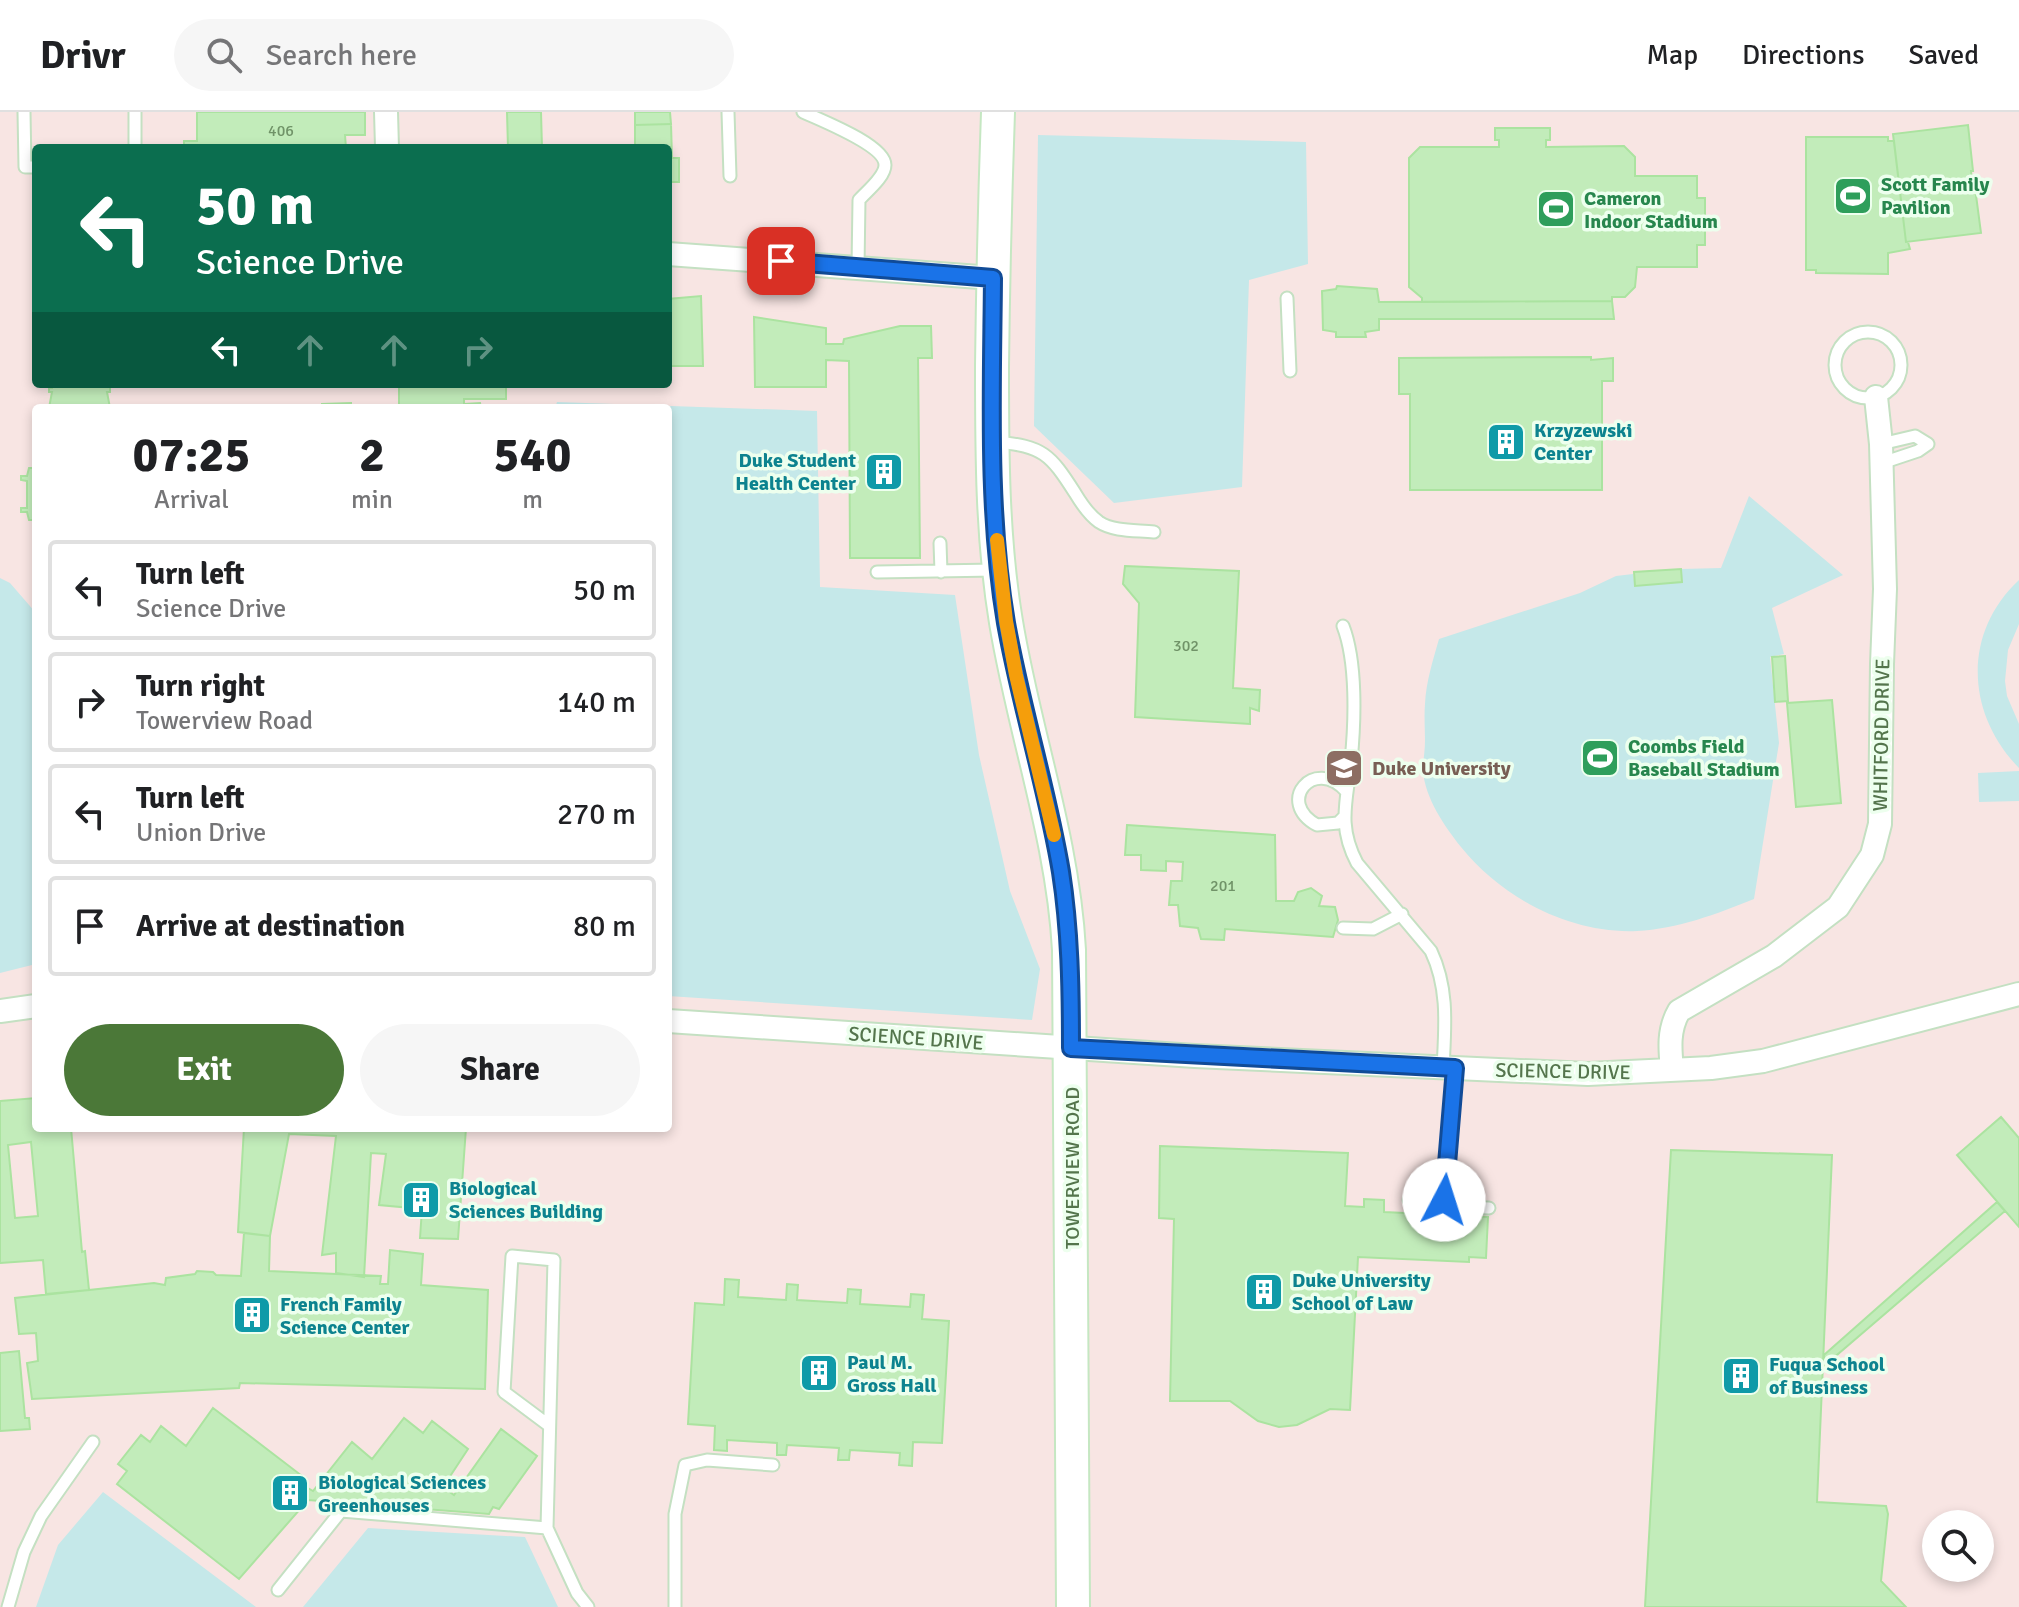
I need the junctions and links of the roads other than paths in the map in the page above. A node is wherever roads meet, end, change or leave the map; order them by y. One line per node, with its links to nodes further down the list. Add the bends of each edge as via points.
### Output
1 (24, 112): 9 (lane, via 25,167)
2 (135, 112): 7 (lane)
3 (386, 112): 8 (street)
4 (728, 112): 10 (lane)
5 (803, 112): 12 (lane, via 882,155 883,173 859,200)
6 (998, 112): 13 (street, TOWERVIEW ROAD)
7 (135, 144)
8 (387, 144)
9 (32, 167)
10 (730, 176)
11 (672, 254): 12 (street)
12 (858, 268): 13 (street)
13 (993, 278): 17 (street, TOWERVIEW ROAD)
14 (1287, 298): 15 (lane)
15 (1290, 371)
16 (1876, 397): 16 (lane, via 1893,387 1901,363 1895,346 1867,332 1847,340 1836,357 1836,369 1853,394); 34 (street, WHITFORD DRIVE, via 1885,589 1880,824 1872,855 1838,907 1774,956 1679,1011 1672,1023)
17 (992, 442): 18 (lane, via 1040,451 1100,523); 20 (street, TOWERVIEW ROAD)
18 (1154, 532)
19 (940, 543): 22 (lane)
20 (999, 569): 22 (lane); 32 (street, TOWERVIEW ROAD, via 1021,701 1061,872 1069,939)
21 (877, 572): 22 (lane)
22 (941, 572)
23 (1343, 626): 24 (lane, via 1353,662)
24 (1346, 791): 25 (lane); 25 (lane, via 1319,778 1298,797 1304,815 1317,825 1338,823)
25 (1344, 817): 26 (lane, via 1348,846 1357,863)
26 (1402, 914): 27 (lane, via 1373,929); 33 (lane, via 1431,951 1443,981)
27 (1343, 928)
28 (2019, 994): 34 (street, SCIENCE DRIVE, via 1763,1061)
29 (32, 1007): 30 (street)
30 (0, 1011)
31 (672, 1021): 32 (street, SCIENCE DRIVE)
32 (1071, 1048): 33 (street, SCIENCE DRIVE); 46 (street, TOWERVIEW ROAD)
33 (1449, 1068): 34 (street, SCIENCE DRIVE, via 1588,1074); 36 (lane)
34 (1672, 1070)
35 (1409, 1200): 36 (lane)
36 (1444, 1200): 37 (lane)
37 (1489, 1208)
38 (547, 1424): 38 (lane, via 554,1260 512,1256 504,1392); 41 (lane)
39 (93, 1442): 43 (lane, via 41,1516)
40 (773, 1465): 45 (lane, via 707,1460 685,1465 675,1514)
41 (547, 1528): 42 (lane, via 341,1511); 44 (lane)
42 (278, 1590)
43 (8, 1607)
44 (588, 1607)
45 (675, 1607)
46 (1073, 1607)

